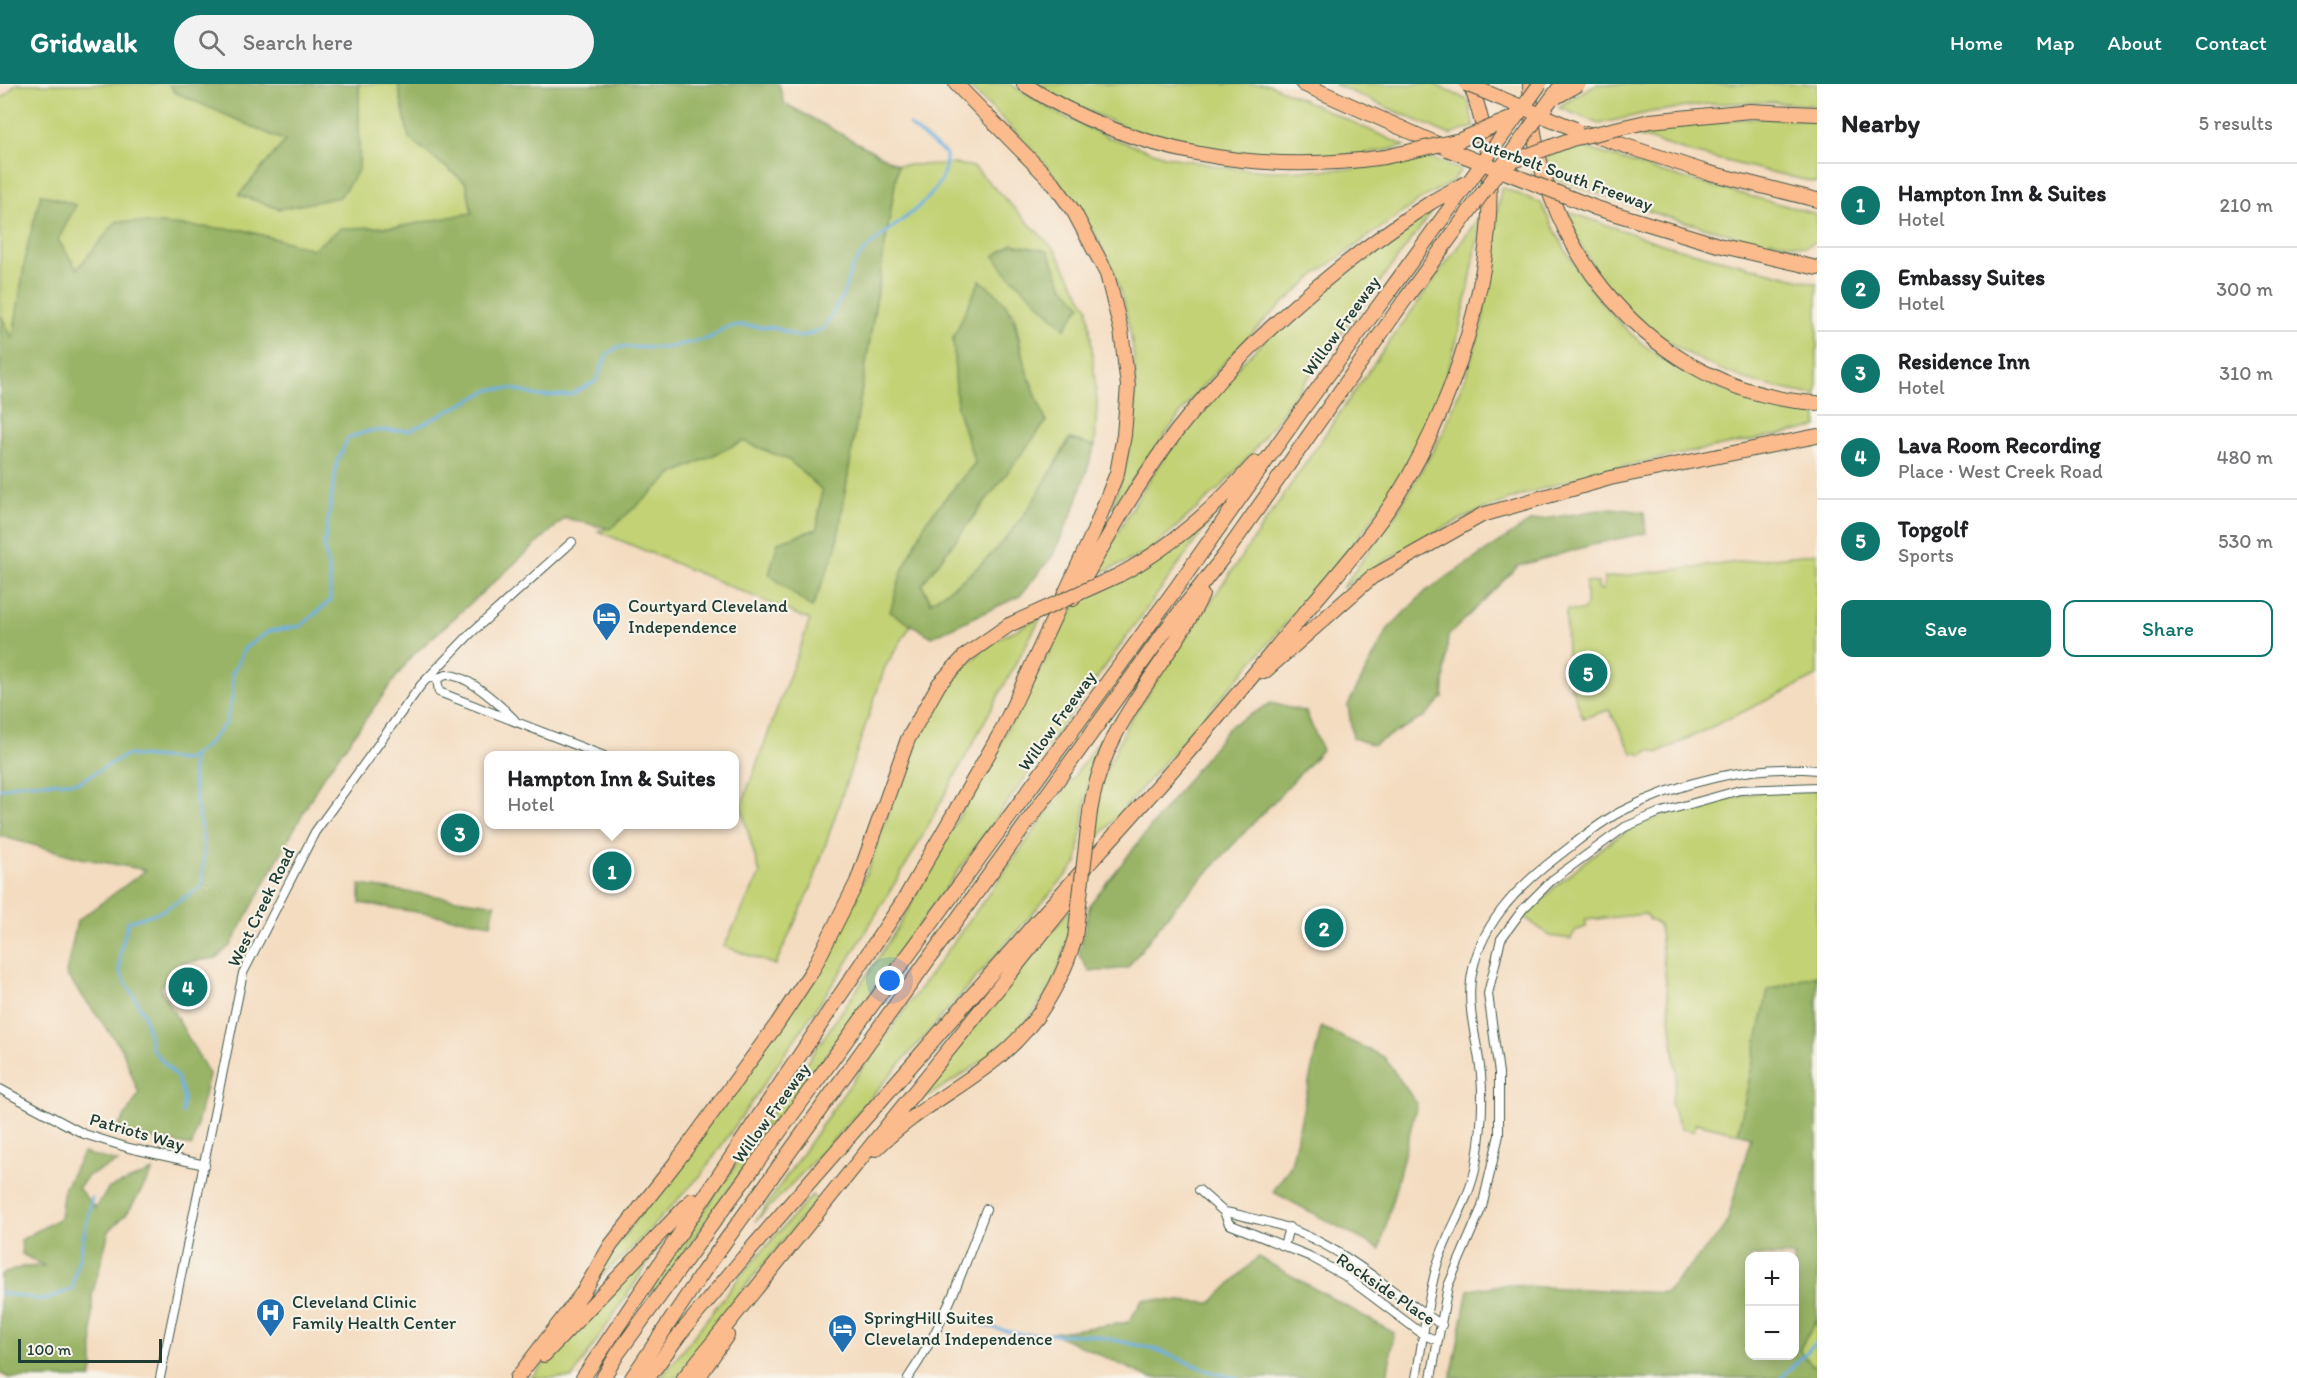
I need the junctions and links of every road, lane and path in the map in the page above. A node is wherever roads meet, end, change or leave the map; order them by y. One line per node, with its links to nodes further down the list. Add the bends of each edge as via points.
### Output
1 (957, 84): 18 (highway, via 1028,154 1074,212 1107,274 1126,357 1126,411 1117,472 1094,531)
2 (1024, 84): 8 (highway, bridge, via 1114,130 1203,156 1316,164 1424,150 1492,128)
3 (1304, 84): 11 (highway, Outerbelt South Freeway, bridge, via 1447,149 1596,208 1718,245)
4 (1468, 84): 10 (highway, bridge, via 1575,129 1706,172); 19 (highway, via 1481,122 1489,178 1486,240 1471,323 1440,413 1393,503)
5 (1530, 84): 12 (highway, via 1536,144 1552,204 1581,261 1621,311 1652,339 1712,375 1772,397)
6 (1540, 84): 13 (highway, Willow Freeway, bridge)
7 (1562, 84): 16 (highway, Willow Freeway, bridge)
8 (1580, 84)
9 (1817, 114): 18 (highway, bridge, via 1750,111 1650,121 1597,132 1527,155 1433,201 1392,227 1316,286 1258,338 1205,396 1139,485)
10 (1817, 201)
11 (1817, 268)
12 (1817, 403)
13 (1302, 410): 42 (highway, bridge, via 1246,473 1164,548 1119,575 1009,625 966,655 939,684 908,739 857,882 812,971 677,1161 611,1245 583,1292); 44 (highway, Willow Freeway)
14 (1817, 436): 19 (highway, via 1610,478 1482,515 1372,577)
15 (572, 542): 17 (street, West Creek Road, via 471,633)
16 (1224, 556): 30 (highway, bridge, via 1116,730 1096,778 1075,938 1047,1004 1013,1045 898,1128); 45 (highway, Willow Freeway, via 1165,631 702,1272)
17 (433, 678): 20 (street, via 439,692); 20 (street, via 447,675 479,688); 29 (street, West Creek Road, via 315,832 243,973)
18 (1024, 679): 28 (highway, via 1001,732 904,900)
19 (1233, 700): 24 (highway)
20 (515, 720): 21 (street)
21 (592, 751)
22 (1817, 770): 25 (street, via 1746,772 1694,783 1651,798 1617,813)
23 (1817, 787): 26 (street, via 1740,790 1658,813 1618,831)
24 (1111, 841): 30 (highway, via 1088,877); 46 (highway, via 744,1257)
25 (1534, 875): 26 (street); 37 (street, via 1512,896 1485,934 1471,980 1483,1110 1476,1168 1438,1262)
26 (1545, 887): 38 (street, via 1501,939 1488,994 1499,1073 1499,1135 1482,1207 1448,1286)
27 (0, 1089): 29 (street, Patriots Way, via 84,1134)
28 (750, 1128): 42 (highway, via 682,1212); 43 (highway)
29 (205, 1165): 41 (street, West Creek Road)
30 (841, 1185): 36 (highway)
31 (1199, 1190): 33 (street, Rockside Place)
32 (986, 1209): 49 (street, via 946,1312)
33 (1224, 1212): 34 (street); 35 (street, Rockside Place, via 1229,1224)
34 (1289, 1227): 35 (street); 37 (street, via 1345,1256)
35 (1284, 1246): 39 (street, Rockside Place, via 1345,1276)
36 (757, 1289): 47 (highway); 48 (highway)
37 (1428, 1316): 38 (street); 39 (street)
38 (1442, 1325): 40 (street)
39 (1424, 1335): 40 (street, Rockside Place); 50 (street)
40 (1438, 1341): 51 (street)
41 (160, 1378)
42 (520, 1378)
43 (583, 1378)
44 (603, 1378)
45 (632, 1378)
46 (648, 1378)
47 (684, 1378)
48 (698, 1378)
49 (908, 1378)
50 (1416, 1378)
51 (1431, 1378)

